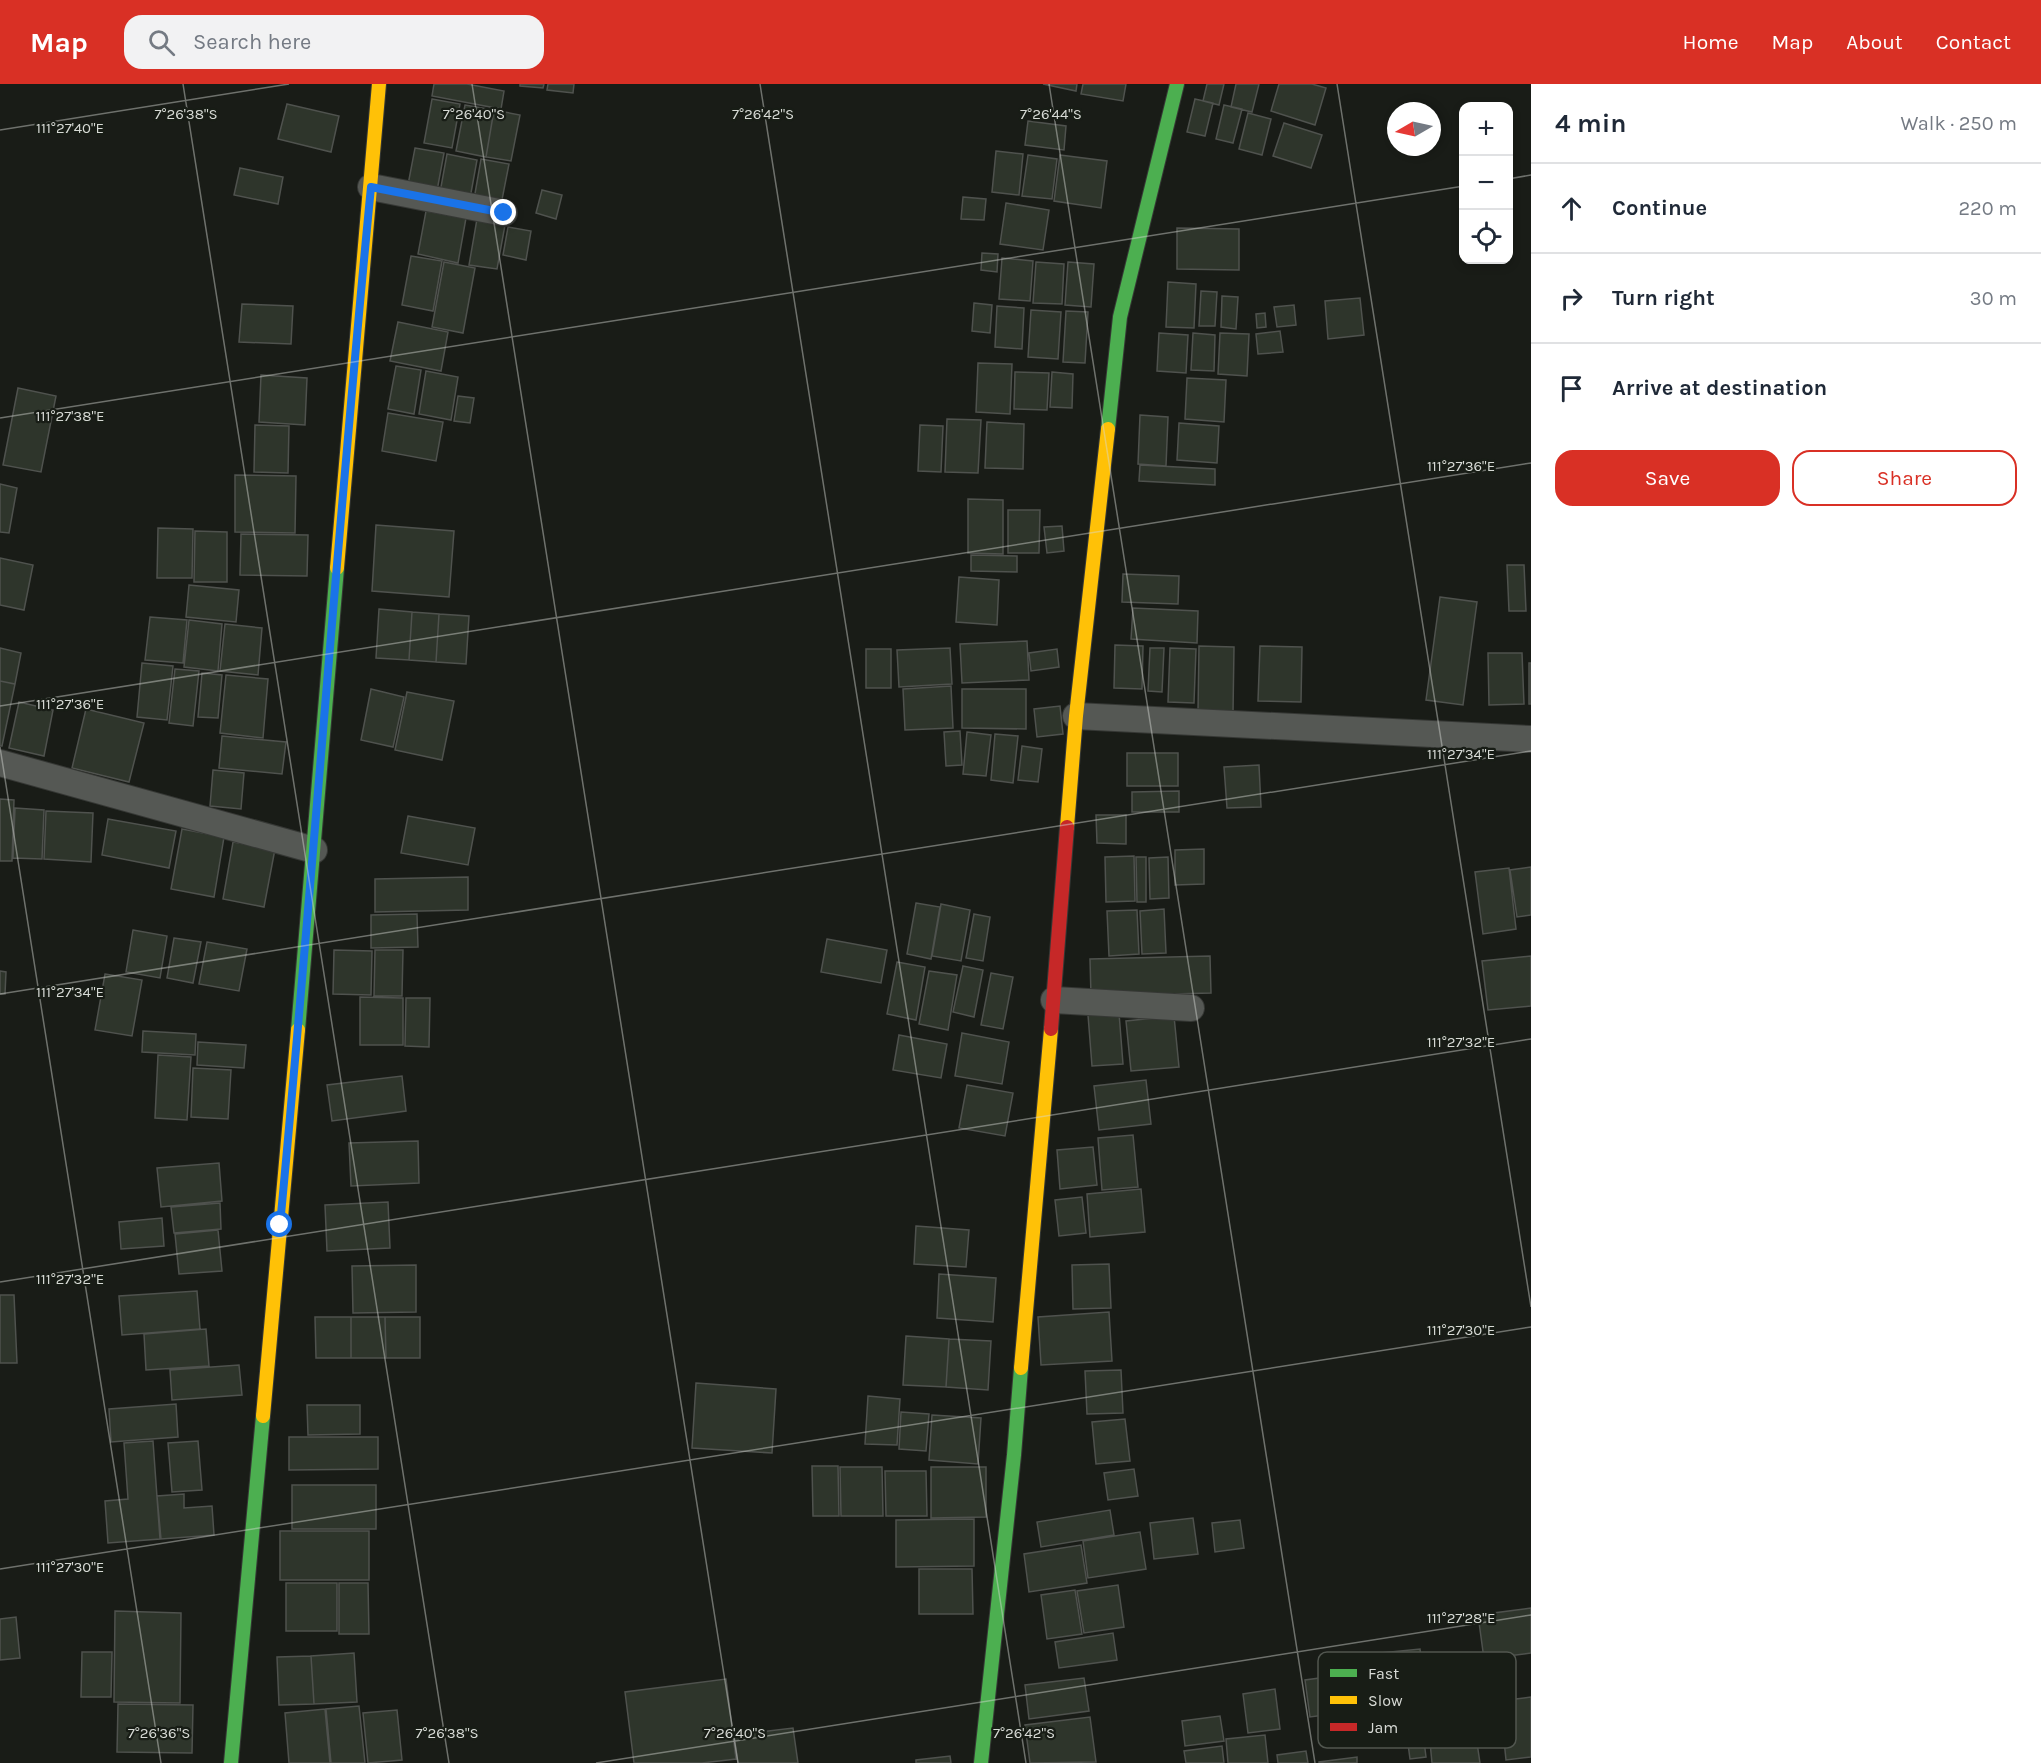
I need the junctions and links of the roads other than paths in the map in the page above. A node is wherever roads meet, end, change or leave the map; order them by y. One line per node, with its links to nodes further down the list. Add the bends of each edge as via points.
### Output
1 (379, 84): 3 (street)
2 (1177, 84): 5 (street, via 1120,317)
3 (371, 187): 4 (street); 8 (street)
4 (504, 213)
5 (1076, 716): 6 (street); 9 (street)
6 (1531, 739)
7 (0, 763): 8 (street)
8 (314, 850): 11 (street)
9 (1054, 1000): 10 (street); 12 (street, via 1014,1455)
10 (1191, 1008)
11 (231, 1763)
12 (981, 1763)

